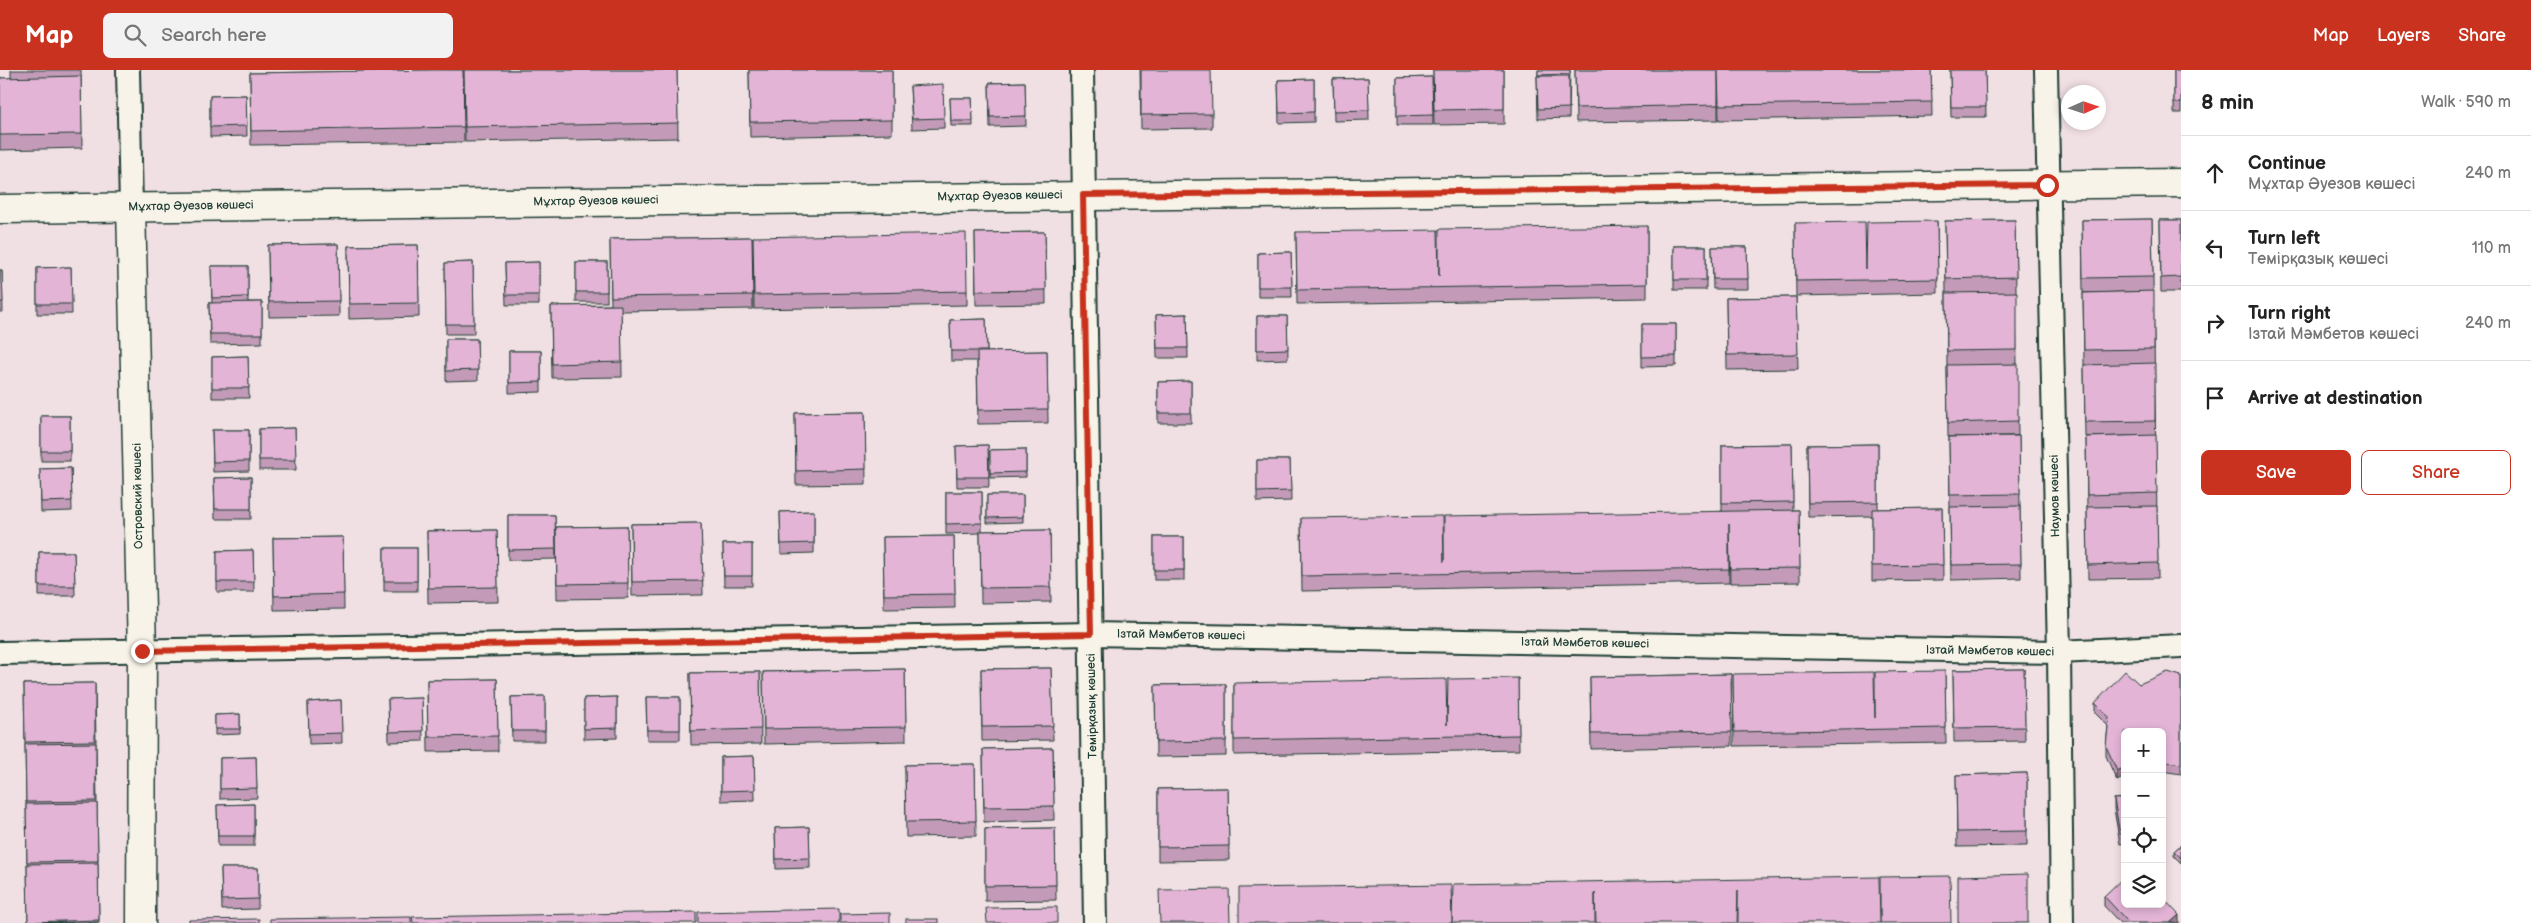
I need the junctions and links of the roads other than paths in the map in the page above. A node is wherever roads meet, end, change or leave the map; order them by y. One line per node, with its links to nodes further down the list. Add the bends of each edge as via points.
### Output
1 (128, 70): 7 (street, Островский көшесі)
2 (1082, 70): 6 (street, Темірқазық көшесі)
3 (2046, 70): 5 (street, Наумов көшесі)
4 (2181, 183): 5 (street, Мұхтар Әуезов көшесі)
5 (2047, 185): 6 (street, Мұхтар Әуезов көшесі); 12 (street, Наумов көшесі)
6 (1083, 195): 7 (street, Мұхтар Әуезов көшесі); 9 (street, Темірқазық көшесі)
7 (131, 207): 8 (street, Мұхтар Әуезов көшесі); 11 (street, Островский көшесі)
8 (0, 209)
9 (1091, 634): 11 (street, Ізтай Мәмбетов көшесі); 12 (street, Ізтай Мәмбетов көшесі); 15 (street, Темірқазық көшесі)
10 (2181, 646): 12 (street, Ізтай Мәмбетов көшесі)
11 (142, 651): 13 (street, Ізтай Мәмбетов көшесі); 14 (street, Островский көшесі)
12 (2059, 652): 16 (street, Наумов көшесі)
13 (0, 653)
14 (141, 923)
15 (1095, 923)
16 (2062, 923)

